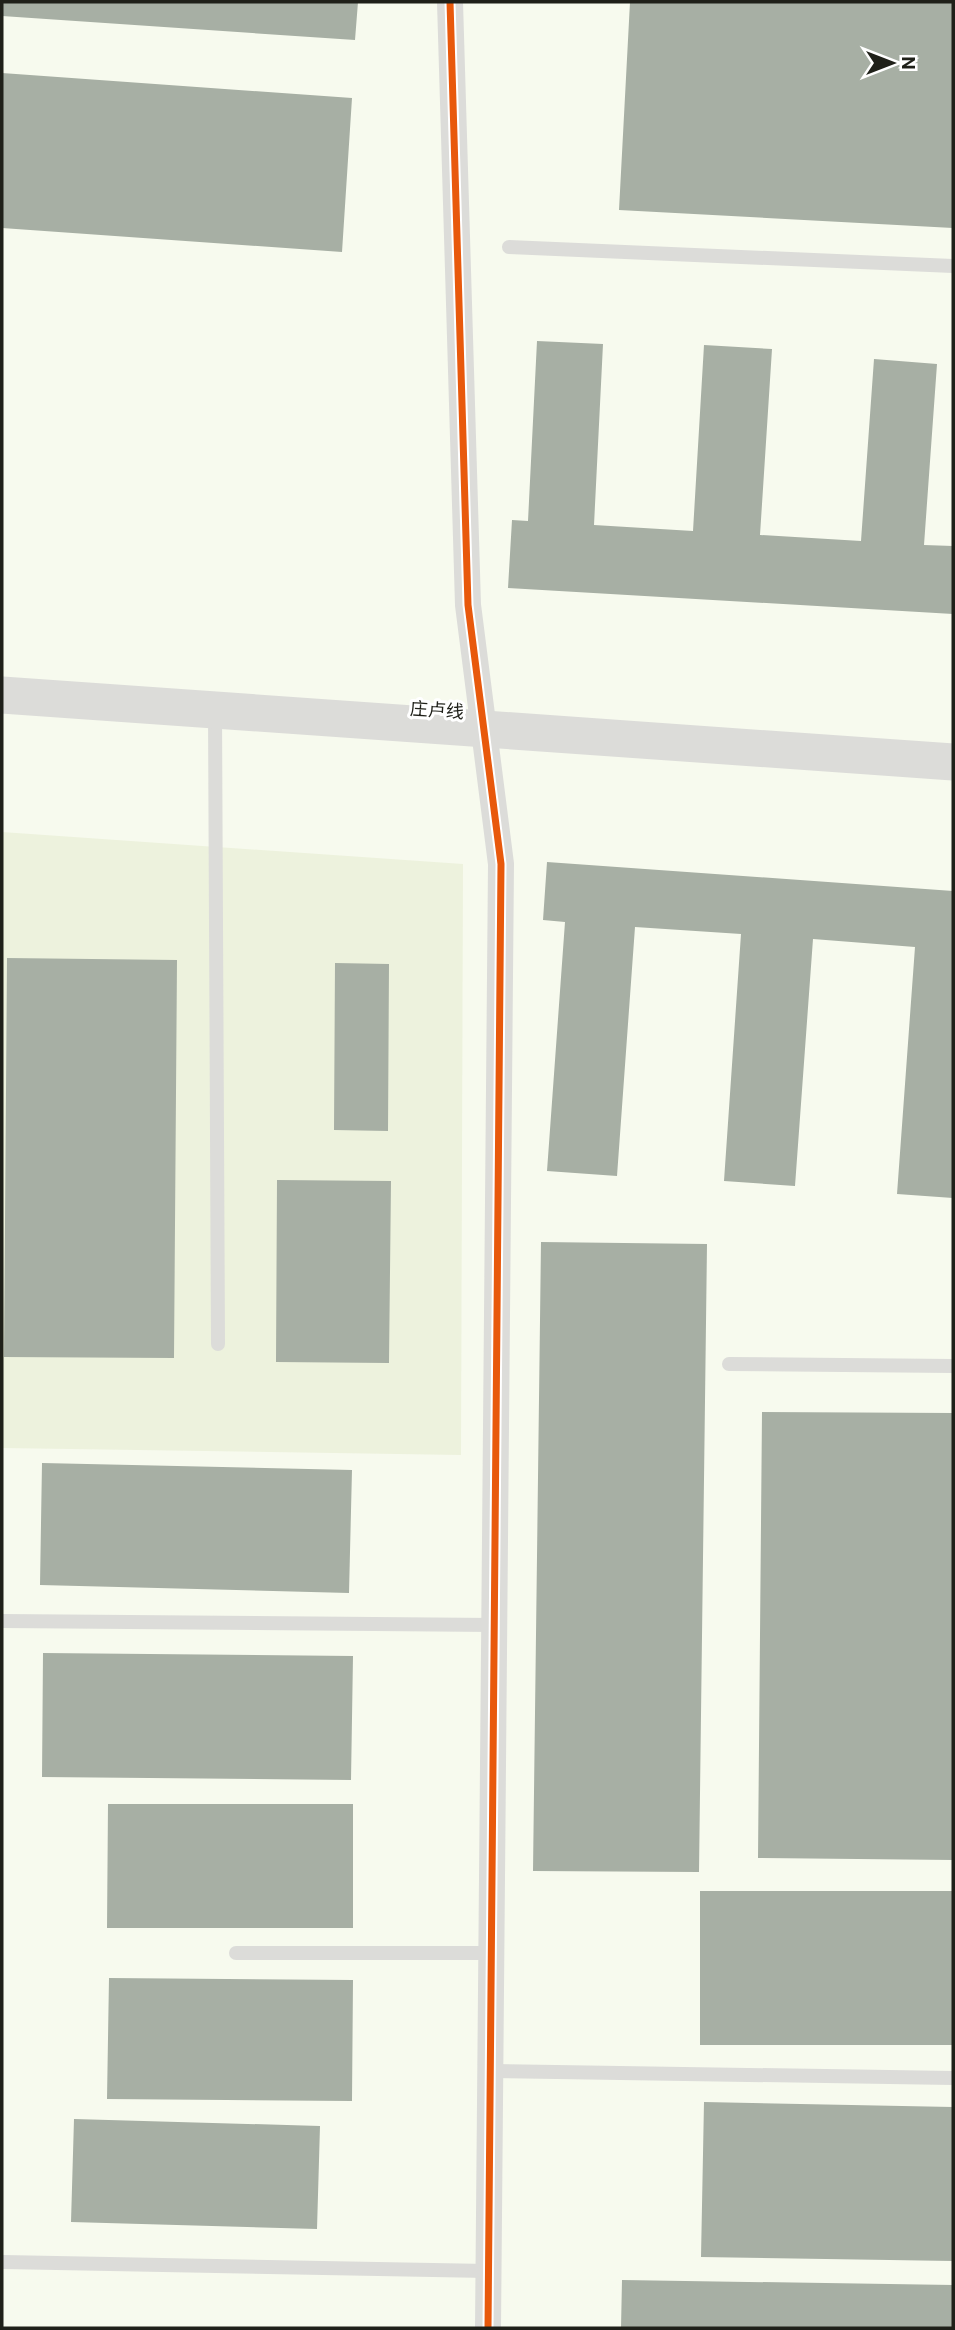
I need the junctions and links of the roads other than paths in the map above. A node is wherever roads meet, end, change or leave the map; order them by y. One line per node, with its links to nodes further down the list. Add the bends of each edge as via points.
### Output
1 (450, 2): 6 (street, via 468,605)
2 (509, 247): 3 (lane)
3 (953, 266)
4 (2, 695): 5 (main road, 庄卢线)
5 (215, 710): 6 (main road, 庄卢线); 8 (lane)
6 (484, 729): 7 (main road, 庄卢线); 12 (street, via 501,864)
7 (953, 762)
8 (218, 1344)
9 (729, 1364): 10 (lane)
10 (953, 1366)
11 (2, 1621): 12 (lane)
12 (494, 1625): 14 (street)
13 (236, 1953): 14 (lane)
14 (491, 1953): 15 (street)
15 (490, 2071): 16 (lane); 18 (street)
16 (953, 2078)
17 (3, 2262): 18 (lane)
18 (488, 2270): 19 (street)
19 (488, 2328)

